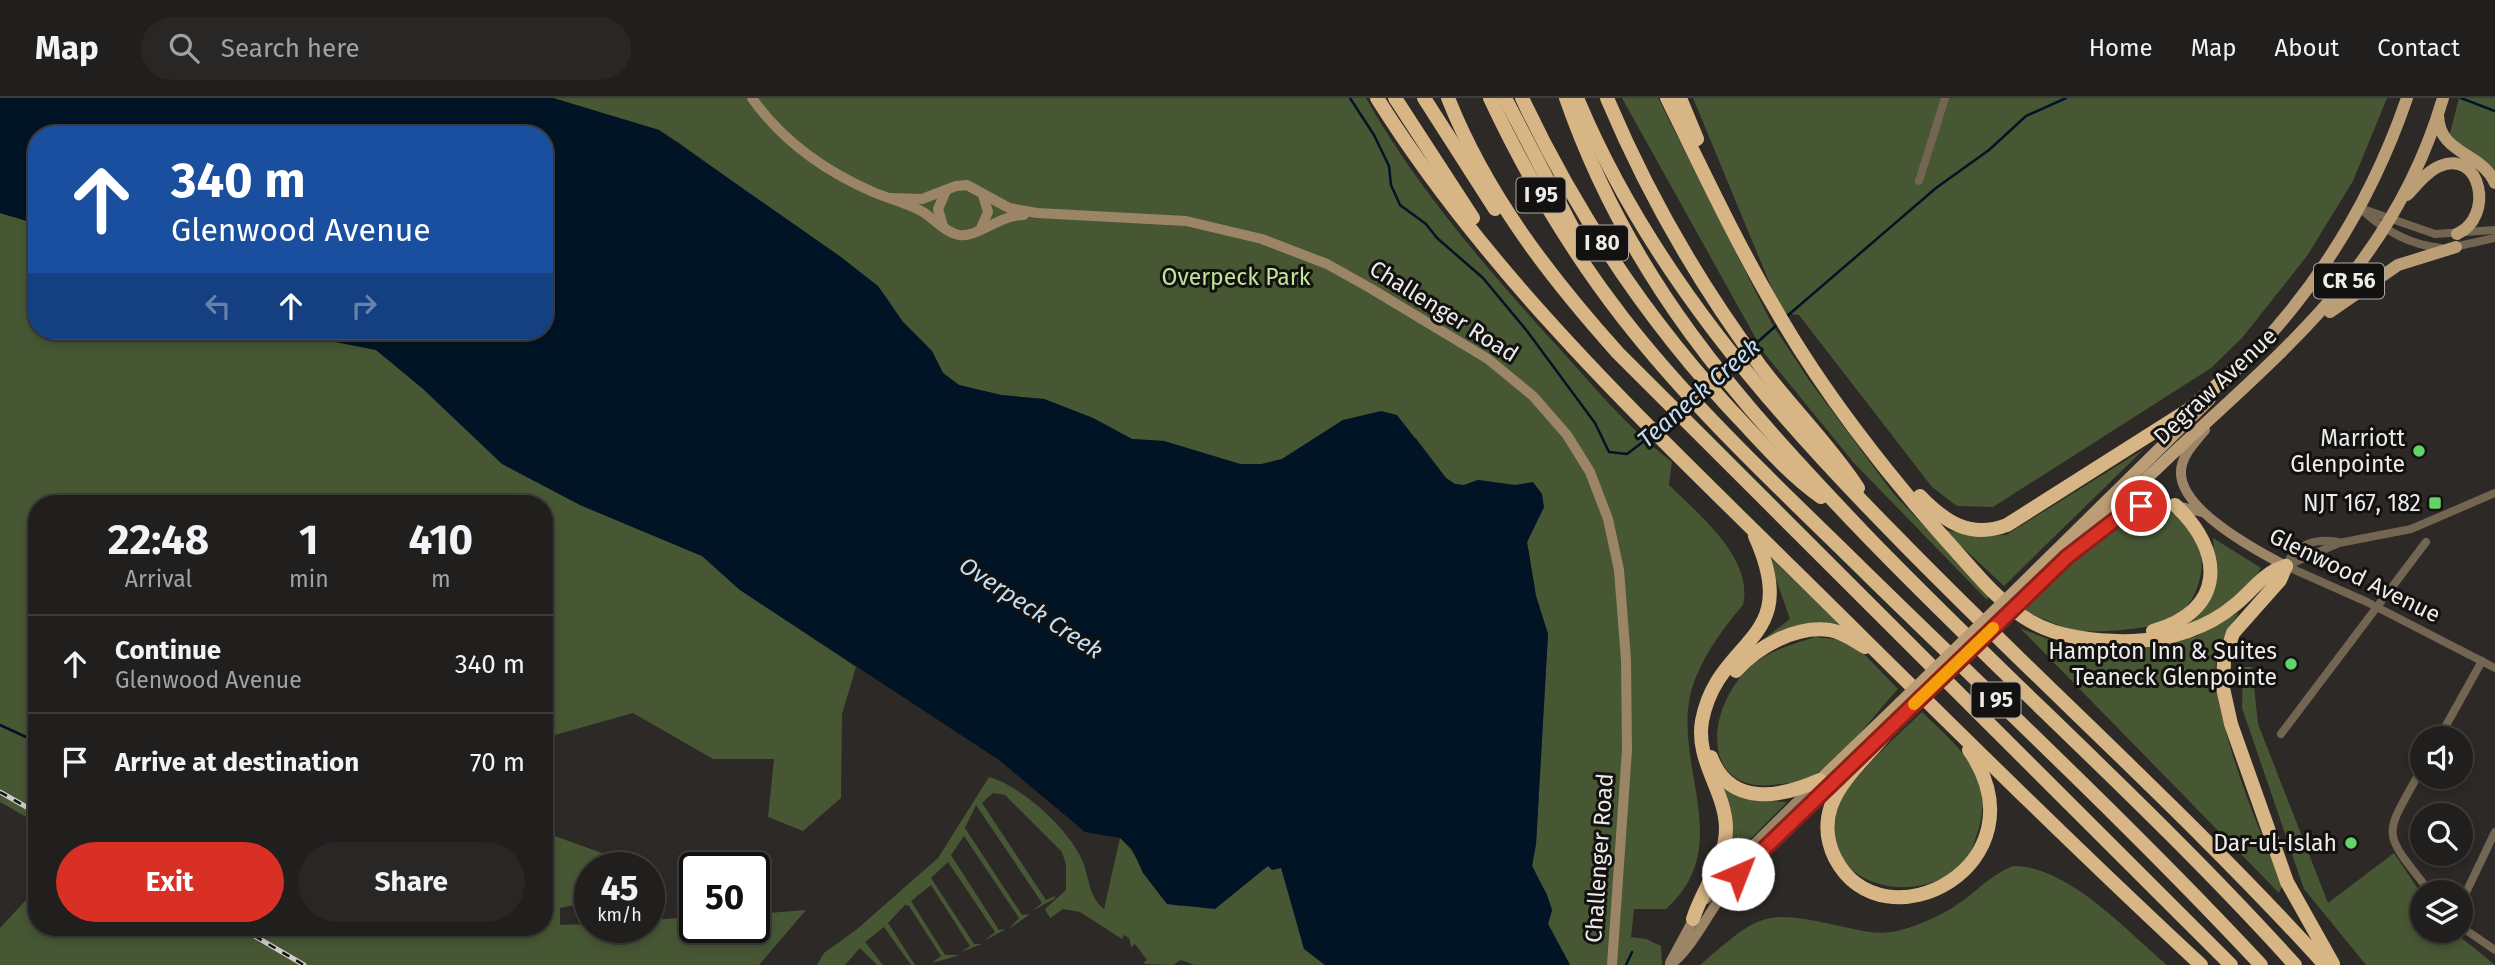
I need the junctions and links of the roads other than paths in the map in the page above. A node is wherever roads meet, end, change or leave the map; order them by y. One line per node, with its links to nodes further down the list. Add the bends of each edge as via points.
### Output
1 (752, 98): 22 (street, Challenger Road, via 778,129 814,160 854,184)
2 (1377, 98): 34 (highway, via 1460,217)
3 (1395, 98): 34 (highway, via 1468,211)
4 (1424, 98): 32 (highway, I 80, via 1498,213)
5 (1448, 98): 32 (highway, I 95, via 1490,183)
6 (1490, 98): 33 (highway, I 95, via 1542,197)
7 (1505, 98): 33 (highway, I 80, via 1577,233)
8 (1522, 98): 42 (highway, I 80, via 1597,236 1650,312 1715,393 1804,485)
9 (1566, 98): 42 (highway, I 95, via 1590,162 1665,301 1727,383)
10 (1577, 98): 43 (highway, I 95, via 1611,174 1642,228 1729,352)
11 (1607, 98): 43 (highway, via 1665,218 1742,340 1845,468)
12 (1667, 98): 21 (highway)
13 (1680, 98): 21 (highway)
14 (1945, 98): 17 (street)
15 (2407, 98): 24 (main road, Degraw Avenue / CR 56)
16 (2441, 105): 18 (main road, via 2440,128 2448,145 2480,162); 23 (main road, Degraw Avenue / CR 56)
17 (1919, 181)
18 (2495, 183)
19 (946, 191): 20 (street, Challenger Road, via 967,185); 22 (street, Challenger Road, via 922,199); 27 (street, via 938,209)
20 (983, 195): 25 (street, Challenger Road, via 1009,208); 28 (street, via 988,212)
21 (1717, 196): 38 (highway, via 1788,331)
22 (890, 198): 27 (street, Challenger Road)
23 (2400, 202): 26 (main road, Degraw Avenue / CR 56); 31 (main road, via 2437,167 2454,164 2469,169 2483,184 2486,203 2477,223)
24 (2360, 208): 26 (street); 36 (main road, Degraw Avenue / CR 56, via 2312,285)
25 (1037, 213): 28 (street, Challenger Road, via 1007,216); 67 (street, Challenger Road, via 1186,220 1294,251 1361,283 1488,359 1533,396 1567,435 1600,497 1619,570 1627,750)
26 (2388, 223): 31 (street); 31 (street, via 2424,246); 35 (main road, Degraw Avenue / CR 56, via 2349,280)
27 (943, 226): 28 (street, Challenger Road, via 963,236)
28 (981, 228)
29 (2495, 230): 31 (street)
30 (2495, 238): 31 (street)
31 (2457, 240): 35 (main road, via 2391,268)
32 (1543, 264): 69 (highway, I 95, via 1667,404)
33 (1600, 288): 70 (highway, I 95, via 1699,407)
34 (1541, 309): 44 (highway, via 1646,424)
35 (2307, 328): 37 (main road, Degraw Avenue / CR 56)
36 (2254, 353): 38 (highway, via 2160,430 1998,528 1970,530 1946,520); 48 (main road, Degraw Avenue / CR 56)
37 (2213, 419): 41 (street, Glenwood Avenue, via 2181,468 2184,485); 46 (main road, Degraw Avenue / CR 56)
38 (1867, 440): 50 (highway, via 1942,535 2020,614 2063,634)
39 (2495, 494): 47 (street, via 2411,529 2339,542)
40 (2175, 505): 41 (street, Glenwood Avenue); 46 (street, Glenwood Avenue, via 2148,504 2127,512); 50 (highway, via 2194,523 2207,547 2210,568 2204,594 2193,611 2175,624)
41 (2202, 512): 47 (street, Glenwood Avenue)
42 (1850, 518): 71 (highway, I 95)
43 (1880, 521): 72 (highway, I 95, via 2241,876)
44 (1751, 528): 51 (highway); 64 (highway, via 1769,572 1771,597 1763,623 1715,685 1704,715 1701,749 1722,805 1726,832)
45 (2426, 542): 49 (street)
46 (2067, 557): 48 (main road, Degraw Avenue / CR 56)
47 (2286, 566): 49 (street, Glenwood Avenue); 50 (highway, via 2271,572 2226,612 2192,629 2147,640); 73 (highway, via 2280,580 2233,633 2224,661 2223,688 2231,724 2287,882)
48 (2022, 592): 54 (main road, Degraw Avenue / CR 56, bridge)
49 (2376, 607): 52 (street, Glenwood Avenue); 58 (street)
50 (2106, 639)
51 (1882, 657): 55 (highway); 59 (highway, via 1838,632 1803,632 1756,653 1722,690 1709,741 1713,761 1724,778 1744,791 1765,796 1786,794)
52 (2482, 661): 53 (street, Glenwood Avenue); 57 (street)
53 (2495, 668)
54 (1904, 707): 56 (main road, Degraw Avenue / CR 56); 59 (main road, Degraw Avenue / CR 56)
55 (1950, 723): 56 (highway, via 1986,779 1987,834 1975,859 1953,880 1935,891 1903,897 1871,890 1852,879 1834,856 1827,829 1837,794); 68 (highway)
56 (1892, 726): 64 (street, Degraw Avenue / CR 56, via 1744,868 1670,965)
57 (2446, 726)
58 (2281, 734)
59 (1820, 780): 64 (street, Degraw Avenue / CR 56, via 1737,862)
60 (2410, 789): 62 (street, via 2394,818 2391,834 2394,846)
61 (2495, 832): 63 (street)
62 (2421, 880)
63 (2472, 880)
64 (1693, 919)
65 (2473, 935): 66 (street)
66 (2495, 950)
67 (1612, 962)
68 (2201, 965)
69 (2231, 965)
70 (2261, 965)
71 (2295, 965)
72 (2325, 965)
73 (2333, 965)

